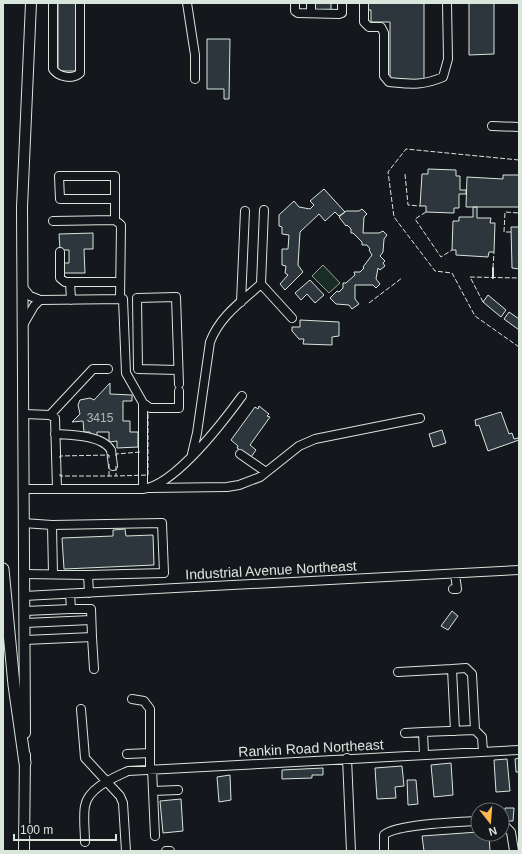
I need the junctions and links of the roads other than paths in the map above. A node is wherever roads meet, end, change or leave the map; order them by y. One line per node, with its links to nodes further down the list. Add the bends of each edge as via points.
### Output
1 (31, 3): 12 (main road)
2 (37, 3): 12 (main road, via 36,14)
3 (53, 3): 4 (street, via 53,69 60,76 78,76)
4 (80, 3)
5 (187, 3): 13 (street, via 195,55)
6 (295, 3): 11 (street, via 295,11 298,13)
7 (311, 3): 11 (street)
8 (342, 3): 11 (street, via 342,13 339,14)
9 (364, 3): 10 (street, via 364,22 369,27 381,27 384,33 384,76 389,82 428,84 443,77 448,59)
10 (448, 3)
11 (311, 13)
12 (30, 22): 25 (main road, via 22,199)
13 (195, 79)
14 (492, 126): 15 (street)
15 (519, 127)
16 (115, 199): 16 (street, via 115,176 60,176 60,199); 20 (street)
17 (264, 210): 24 (street)
18 (245, 211): 29 (street)
19 (53, 220): 20 (street)
20 (115, 220): 23 (street, via 121,226)
21 (60, 252): 22 (street, via 60,278)
22 (70, 282): 23 (street); 28 (street)
23 (120, 282): 26 (street)
24 (261, 284): 29 (street); 30 (street)
25 (22, 286): 27 (street, via 30,296); 31 (main road)
26 (120, 299): 28 (street); 35 (street, via 124,299 126,373)
27 (40, 300): 28 (street); 31 (street)
28 (71, 300)
29 (241, 302): 40 (street, via 223,318 210,342)
30 (292, 318)
31 (22, 326): 36 (main road)
32 (108, 369): 37 (street, via 93,369)
33 (178, 370): 33 (street, via 176,297 137,298 138,369); 35 (street, via 179,408 150,408)
34 (242, 396): 40 (street, via 216,431)
35 (143, 403): 44 (street)
36 (24, 414): 37 (street); 45 (main road)
37 (50, 415): 39 (street, via 55,418)
38 (420, 418): 43 (street, via 315,439 300,446)
39 (55, 434): 42 (street, via 80,435 101,442 112,450); 46 (street)
40 (192, 454): 44 (street, via 162,483)
41 (240, 454): 43 (street)
42 (113, 466)
43 (266, 472): 44 (street, via 253,480 227,487)
44 (146, 488): 46 (street)
45 (23, 489): 46 (street); 47 (main road)
46 (56, 489)
47 (24, 523): 48 (street); 51 (main road)
48 (52, 525): 52 (street); 54 (street, via 162,523 164,573)
49 (3, 570): 80 (highway, via 14,685)
50 (519, 570): 53 (street, Industrial Avenue Northeast)
51 (24, 574): 52 (street); 58 (main road)
52 (53, 574): 54 (street)
53 (455, 574): 55 (street, via 457,589); 56 (street, Industrial Avenue Northeast)
54 (88, 575): 56 (street)
55 (453, 589)
56 (89, 593): 57 (street, Industrial Avenue Northeast)
57 (70, 594): 58 (street, Industrial Avenue Northeast); 59 (street)
58 (24, 596): 60 (main road)
59 (71, 609): 60 (street); 61 (street, via 91,608)
60 (24, 611): 62 (main road)
61 (91, 620): 62 (street); 63 (street)
62 (24, 623): 64 (main road)
63 (92, 638): 64 (street); 65 (street)
64 (25, 640): 80 (main road)
65 (94, 669)
66 (452, 669): 67 (street); 70 (street, via 466,668 472,674); 71 (street)
67 (398, 672)
68 (132, 699): 76 (street, via 144,701 149,706)
69 (81, 709): 82 (street, via 85,758)
70 (475, 730): 71 (street); 75 (street, via 482,737)
71 (455, 731): 72 (street)
72 (423, 732): 73 (street); 78 (street)
73 (405, 733)
74 (519, 750): 75 (street, Rankin Road Northeast)
75 (483, 752): 78 (street, Rankin Road Northeast)
76 (150, 753): 77 (street); 81 (street)
77 (127, 754)
78 (424, 755): 79 (street, Rankin Road Northeast)
79 (347, 758): 81 (street, Rankin Road Northeast); 93 (street)
80 (25, 763): 89 (main road)
81 (151, 769): 82 (street, Rankin Road Northeast, via 128,771); 84 (street)
82 (107, 781): 88 (street, Rankin Road Northeast, via 94,791 85,804); 90 (street, via 123,802)
83 (178, 790): 84 (street)
84 (153, 791): 87 (street)
85 (470, 822): 94 (street, via 390,831 384,835)
86 (510, 831): 95 (street)
87 (155, 836)
88 (85, 842)
89 (24, 851)
90 (126, 851)
91 (166, 851): 92 (street)
92 (170, 851)
93 (351, 851)
94 (384, 851)
95 (514, 851)

